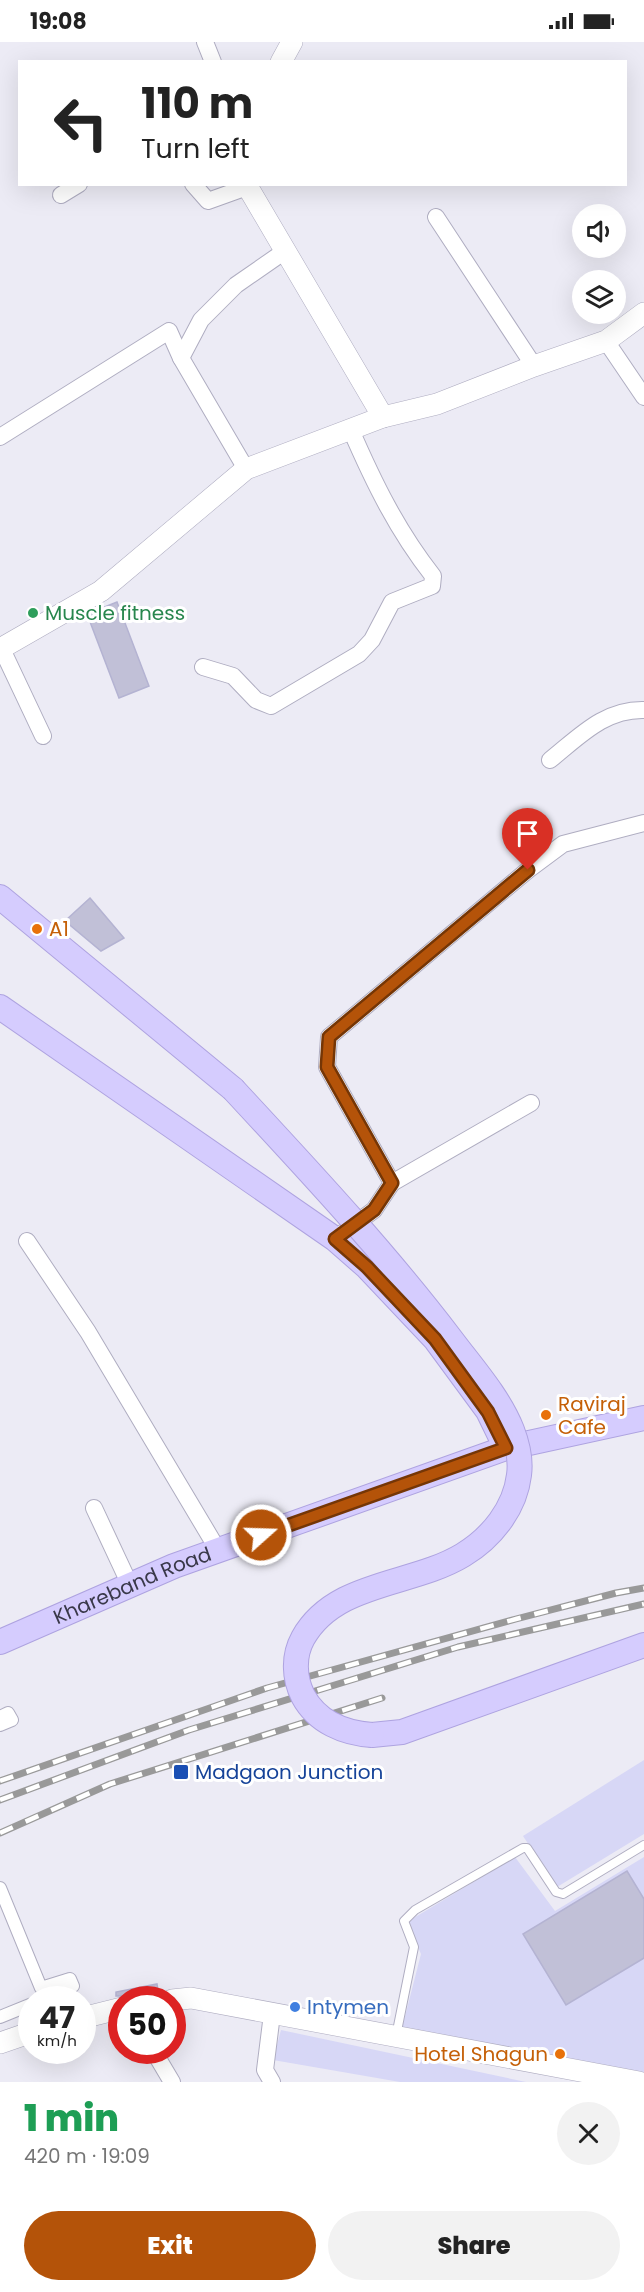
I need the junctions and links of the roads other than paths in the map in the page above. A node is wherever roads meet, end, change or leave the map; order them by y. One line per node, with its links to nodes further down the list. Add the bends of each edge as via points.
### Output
1 (206, 42): 3 (street)
2 (292, 42): 4 (street)
3 (212, 60)
4 (282, 60)
5 (76, 186): 8 (street)
6 (196, 186): 7 (street, via 208,201)
7 (247, 186): 10 (street)
8 (61, 195)
9 (436, 217): 14 (street)
10 (285, 252): 13 (street, via 237,285 201,320); 16 (street)
11 (644, 313): 12 (street)
12 (606, 340): 14 (street); 15 (street)
13 (181, 358): 18 (street, via 169,332); 19 (street)
14 (534, 366): 16 (street, via 437,404)
15 (644, 398)
16 (383, 417): 17 (street)
17 (351, 430): 19 (street); 21 (street, via 378,492 433,576 432,586 392,602 372,640 359,654 271,706 256,700 233,676)
18 (0, 437)
19 (246, 469): 20 (street, via 101,591)
20 (0, 647): 23 (street)
21 (203, 667)
22 (644, 710): 24 (street, via 604,718)
23 (43, 736)
24 (550, 760)
25 (644, 823): 29 (street, via 563,844 329,1037 327,1067)
26 (0, 897): 38 (main road, bridge, via 233,1089 422,1301 502,1410 512,1431 519,1474 513,1500 502,1521 463,1555 355,1595 319,1617 298,1647 295,1664 304,1698 324,1719 350,1733 402,1732)
27 (0, 1007): 30 (main road)
28 (531, 1102): 29 (street)
29 (392, 1183): 30 (street, via 374,1210)
30 (335, 1239): 33 (main road, via 435,1339 488,1412)
31 (27, 1241): 35 (street, via 88,1332)
32 (644, 1418): 33 (main road, Khareband Road)
33 (506, 1448): 35 (main road, Khareband Road)
34 (94, 1508): 36 (street)
35 (218, 1550): 36 (main road, Khareband Road)
36 (130, 1585): 37 (main road, Khareband Road)
37 (0, 1642)
38 (644, 1646)
39 (0, 1717): 40 (street, via 8,1713 12,1720)
40 (0, 1725)
41 (644, 1845): 48 (lane, via 563,1894 556,1892 527,1848 522,1848 416,1911 404,1921 414,1947)
42 (0, 1888): 43 (street)
43 (38, 1986)
44 (186, 1998): 46 (street)
45 (18, 2010): 47 (street)
46 (272, 2014): 48 (street); 54 (street, via 265,2070)
47 (0, 2017)
48 (396, 2036): 52 (street)
49 (18, 2037): 50 (street)
50 (0, 2043)
51 (161, 2064): 53 (street)
52 (553, 2073): 55 (street)
53 (172, 2082)
54 (272, 2082)
55 (639, 2082)

